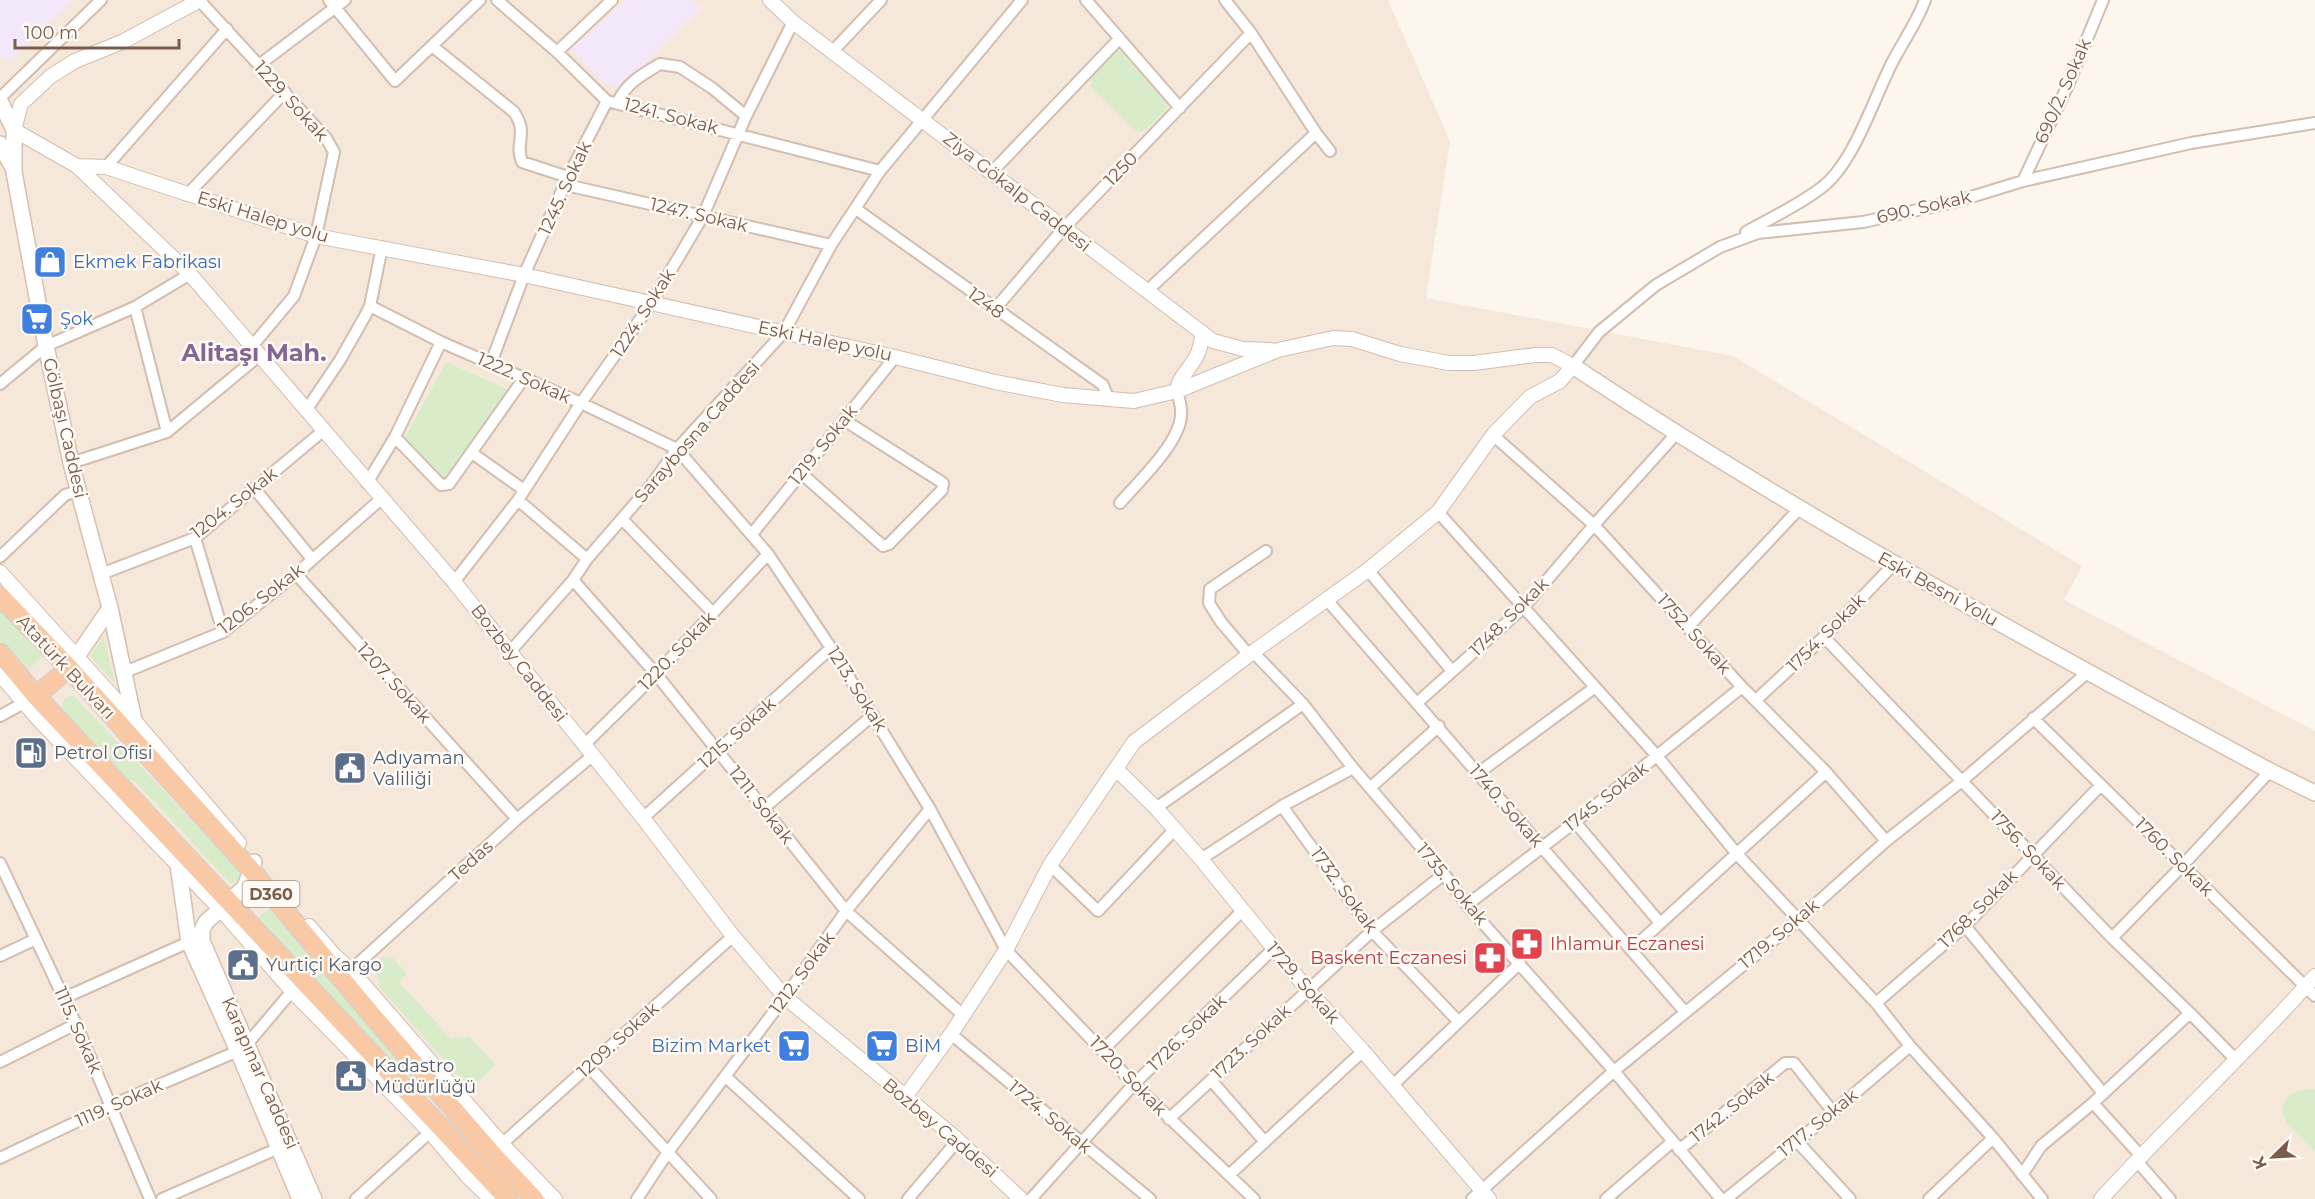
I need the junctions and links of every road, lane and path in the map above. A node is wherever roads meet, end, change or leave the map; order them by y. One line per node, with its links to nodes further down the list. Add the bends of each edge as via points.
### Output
1 (101, 0): 24 (street)
2 (200, 0): 16 (street, 1229. Sokak); 31 (street, via 51,76 21,104)
3 (345, 0): 14 (street)
4 (480, 0): 19 (street)
5 (497, 0): 20 (street, 1241. Sokak)
6 (612, 0): 20 (street)
7 (770, 0): 15 (street, Ziya Gökalp Caddesi)
8 (881, 0): 21 (street)
9 (1022, 0): 29 (street, Saraybosna Caddesi)
10 (1086, 0): 18 (street)
11 (1225, 0): 17 (street)
12 (1924, 0): 51 (street, via 1853,147 1838,170 1823,187)
13 (2103, 0): 43 (street, 690/2. Sokak)
14 (332, 4): 19 (street, via 395,81); 22 (street)
15 (793, 22): 21 (street, Ziya Gökalp Caddesi); 28 (street, 1224. Sokak)
16 (227, 29): 22 (street, 1229. Sokak); 38 (street)
17 (1251, 33): 27 (street, 1250); 32 (street)
18 (1119, 39): 27 (street); 41 (street)
19 (432, 46): 42 (street, 1247. Sokak, via 514,112 521,123 518,152 522,162)
20 (557, 52): 25 (street, 1241. Sokak)
21 (832, 52): 29 (street, Ziya Gökalp Caddesi)
22 (259, 65): 23 (street, 1229. Sokak)
23 (285, 92): 44 (street); 48 (street, 1229. Sokak, via 334,152)
24 (0, 99): 31 (main road, Gölbaşı Caddesi)
25 (607, 100): 26 (street, 1241. Sokak); 42 (street, 1245. Sokak)
26 (618, 102): 28 (street, via 637,78 660,64 680,67); 33 (street, 1241. Sokak)
27 (1180, 108): 47 (street, 1250)
28 (746, 116): 33 (street, 1224. Sokak)
29 (922, 118): 39 (street, Saraybosna Caddesi); 41 (street, Ziya Gökalp Caddesi)
30 (2315, 123): 43 (street, 690. Sokak, via 2191,143)
31 (14, 130): 34 (main road, via 8,138); 37 (street, Bozbey Caddesi); 40 (main road, Gölbaşı Caddesi)
32 (1316, 133): 36 (street); 54 (street)
33 (738, 134): 39 (street, 1241. Sokak); 46 (street, 1224. Sokak)
34 (0, 139)
35 (0, 144): 40 (main road)
36 (1330, 151)
37 (76, 166): 38 (street, Eski Halep yolu); 52 (street, Bozbey Caddesi)
38 (106, 167): 44 (street, Eski Halep yolu)
39 (880, 171): 45 (street, Saraybosna Caddesi)
40 (14, 172): 62 (main road, Gölbaşı Caddesi)
41 (991, 173): 47 (street, Ziya Gökalp Caddesi)
42 (567, 181): 46 (street, 1247. Sokak); 53 (street, 1245. Sokak)
43 (2022, 181): 51 (street, 690. Sokak, via 1958,201 1863,222 1758,233)
44 (187, 195): 48 (street, Eski Halep yolu)
45 (856, 209): 49 (street, Saraybosna Caddesi); 58 (street, 1248)
46 (703, 216): 49 (street, 1247. Sokak); 55 (street, 1224. Sokak)
47 (1063, 229): 54 (street, Ziya Gökalp Caddesi); 58 (street, 1250)
48 (316, 236): 50 (street, Eski Halep yolu); 63 (street, 1229. Sokak, via 294,296)
49 (831, 246): 59 (street, Saraybosna Caddesi)
50 (381, 247): 53 (street, Eski Halep yolu); 56 (street)
51 (1720, 247): 67 (street, 690. Sokak, via 1634,302 1599,332)
52 (190, 274): 57 (street); 63 (street, Bozbey Caddesi)
53 (524, 275): 55 (street, Eski Halep yolu); 66 (street, 1245. Sokak)
54 (1147, 291): 60 (street, Ziya Gökalp Caddesi)
55 (651, 304): 59 (street, Eski Halep yolu); 72 (street, 1224. Sokak)
56 (370, 306): 61 (street, 1222. Sokak); 73 (street)
57 (135, 307): 62 (street); 76 (street)
58 (995, 309): 71 (street, 1248, via 1104,385)
59 (784, 332): 65 (street, Eski Halep yolu); 80 (street, Saraybosna Caddesi)
60 (1202, 332): 64 (street, Ziya Gökalp Caddesi, via 1226,345); 70 (street, via 1197,358)
61 (441, 342): 66 (street, 1222. Sokak); 79 (street)
62 (46, 346): 69 (street); 82 (main road, Gölbaşı Caddesi)
63 (257, 349): 73 (street, Bozbey Caddesi); 76 (street, 1229. Sokak)
64 (1278, 350): 67 (street, Eski Halep yolu, via 1333,338 1352,339 1400,354 1449,363 1552,355); 70 (street, Eski Halep yolu)
65 (895, 357): 71 (street, Eski Halep yolu, via 994,382); 74 (street, 1219. Sokak)
66 (491, 363): 68 (street, 1222. Sokak)
67 (1572, 366): 77 (main road, Eski Besni Yolu); 78 (street, via 1560,381 1530,397)
68 (524, 378): 72 (street, 1222. Sokak); 81 (street)
69 (0, 384)
70 (1177, 391): 71 (street, Eski Halep yolu, via 1134,401); 89 (street, via 1181,414 1178,430)
71 (1109, 400)
72 (581, 403): 80 (street, 1222. Sokak); 87 (street, 1224. Sokak)
73 (307, 409): 75 (street, Bozbey Caddesi)
74 (844, 420): 83 (street, 1219. Sokak); 83 (street, via 943,483 942,490 883,546)
75 (324, 430): 84 (street, Bozbey Caddesi); 85 (street, 1204. Sokak)
76 (167, 432): 82 (street)
77 (1676, 434): 90 (main road, Eski Besni Yolu); 93 (street, 1748. Sokak)
78 (1493, 435): 91 (street); 93 (street, 1752. Sokak)
79 (394, 437): 81 (street, via 441,485 451,483); 84 (street)
80 (677, 449): 92 (street, Saraybosna Caddesi); 94 (street, 1213. Sokak)
81 (472, 453): 87 (street)
82 (71, 463): 86 (main road, Gölbaşı Caddesi)
83 (801, 473): 94 (street, 1219. Sokak)
84 (367, 483): 88 (street, Bozbey Caddesi)
85 (254, 488): 95 (street, 1204. Sokak); 99 (street)
86 (78, 491): 98 (street, via 65,495); 105 (main road, Gölbaşı Caddesi)
87 (521, 495): 100 (street); 107 (street, 1224. Sokak)
88 (381, 499): 99 (street, 1206. Sokak); 107 (street, Bozbey Caddesi)
89 (1120, 504)
90 (1799, 509): 101 (main road, Eski Besni Yolu); 113 (street)
91 (1438, 512): 102 (street); 110 (street)
92 (622, 519): 100 (street, Saraybosna Caddesi); 112 (street)
93 (1594, 525): 110 (street, 1748. Sokak); 113 (street, 1752. Sokak)
94 (752, 534): 97 (street, 1213. Sokak)
95 (195, 538): 105 (street, 1204. Sokak); 114 (street)
96 (1266, 551): 119 (street, 1735. Sokak, via 1210,589 1209,603 1221,622)
97 (768, 554): 112 (street, 1220. Sokak); 116 (street, 1213. Sokak)
98 (0, 557)
99 (312, 559): 104 (street, 1206. Sokak)
100 (587, 559): 106 (street, Saraybosna Caddesi)
101 (1894, 564): 115 (street, 1754. Sokak); 123 (main road, Eski Besni Yolu)
102 (1368, 570): 109 (street); 121 (street)
103 (0, 572): 120 (street)
104 (296, 573): 114 (street, 1206. Sokak); 154 (street, 1207. Sokak)
105 (101, 574): 111 (main road, Gölbaşı Caddesi)
106 (573, 580): 118 (street, Saraybosna Caddesi); 125 (street, 1211. Sokak)
107 (454, 582): 118 (street, Bozbey Caddesi)
108 (0, 596): 120 (highway, Atatürk Bulvarı / D360)
109 (1327, 600): 119 (street); 130 (street, 1740. Sokak)
110 (1524, 607): 121 (street, 1748. Sokak); 127 (street)
111 (110, 608): 120 (main road); 122 (main road, Gölbaşı Caddesi)
112 (713, 613): 125 (street, 1220. Sokak)
113 (1688, 627): 126 (street, 1752. Sokak)
114 (223, 632): 122 (street, 1206. Sokak)
115 (1824, 637): 129 (street, 1754. Sokak); 145 (street, 1756. Sokak)
116 (831, 648): 132 (street, 1213. Sokak); 137 (street, 1215. Sokak)
117 (0, 653): 128 (highway, D360)
118 (509, 653): 138 (street, Bozbey Caddesi)
119 (1251, 653): 131 (street, 1735. Sokak); 141 (street, via 1134,742)
120 (73, 662): 128 (highway); 135 (street); 166 (highway, Atatürk Bulvarı / D360)
121 (1452, 671): 130 (street, 1748. Sokak)
122 (125, 672): 135 (main road, Gölbaşı Caddesi)
123 (2088, 672): 134 (street, 1719. Sokak); 142 (main road, Eski Besni Yolu)
124 (0, 674): 128 (street)
125 (656, 674): 137 (street, 1211. Sokak); 138 (street, 1220. Sokak)
126 (1742, 687): 129 (street, 1752. Sokak); 139 (street, 1745. Sokak)
127 (1594, 688): 139 (street); 144 (street)
128 (31, 700): 133 (street); 158 (highway, D360); 164 (street)
129 (1756, 700): 143 (street, 1752. Sokak)
130 (1418, 702): 136 (street, 1740. Sokak)
131 (1303, 704): 140 (street, 1735. Sokak); 151 (street)
132 (873, 715): 150 (street); 152 (street, 1213. Sokak)
133 (0, 717)
134 (2033, 718): 145 (street, 1719. Sokak); 146 (street, 1760. Sokak)
135 (134, 720): 166 (street)
136 (1439, 726): 144 (street, 1740. Sokak); 147 (street)
137 (717, 749): 150 (street, 1211. Sokak); 153 (street, 1215. Sokak)
138 (588, 750): 153 (street, Bozbey Caddesi); 154 (street, Tedas)
139 (1657, 756): 155 (street, 1745. Sokak); 160 (street)
140 (1353, 768): 147 (street, 1735. Sokak); 149 (street)
141 (1116, 769): 151 (street, 1729. Sokak); 165 (street)
142 (2270, 771): 148 (main road, Eski Besni Yolu); 167 (street)
143 (1826, 772): 157 (street, 1752. Sokak); 160 (street)
144 (1477, 774): 159 (street, 1740. Sokak)
145 (1963, 780): 157 (street, 1719. Sokak); 161 (street, 1756. Sokak)
146 (2102, 784): 161 (street, 1768. Sokak); 167 (street, 1760. Sokak)
147 (1370, 788): 168 (street, 1735. Sokak)
148 (2315, 793)
149 (1282, 806): 162 (street); 176 (street, 1732. Sokak)
150 (764, 808): 171 (street, 1211. Sokak)
151 (1156, 808): 156 (street, 1729. Sokak)
152 (930, 809): 171 (street, 1212. Sokak); 182 (street, 1213. Sokak)
153 (643, 818): 177 (street, Bozbey Caddesi)
154 (516, 819): 186 (street, Tedas)
155 (1575, 822): 159 (street, 1745. Sokak); 174 (street)
156 (1175, 830): 162 (street, 1729. Sokak); 165 (street, via 1098,911)
157 (1886, 841): 173 (street, 1719. Sokak)
158 (175, 844): 164 (main road, Karapınar Caddesi); 170 (highway, D360)
159 (1542, 847): 169 (street, 1745. Sokak); 183 (street, 1740. Sokak)
160 (1737, 854): 173 (street); 174 (street)
161 (2032, 855): 175 (street, 1768. Sokak); 178 (street, 1756. Sokak)
162 (1201, 859): 172 (street, 1729. Sokak)
163 (0, 863): 179 (street, 1115. Sokak)
164 (178, 864): 170 (street); 180 (main road, Karapınar Caddesi)
165 (1050, 865): 182 (street)
166 (253, 866): 170 (main road, Karapınar Caddesi, via 246,887); 186 (street); 240 (highway, Atatürk Bulvarı / D360, via 378,1022)
167 (2182, 867): 178 (street); 187 (street, 1760. Sokak)
168 (1444, 874): 169 (street, 1735. Sokak); 176 (street, 1723. Sokak)
169 (1467, 905): 185 (street, 1735. Sokak)
170 (225, 906): 189 (street); 200 (main road, Karapınar Caddesi, via 204,926 202,941); 239 (highway, D360)
171 (846, 911): 190 (street, 1212. Sokak); 195 (street, 1211. Sokak)
172 (1242, 911): 181 (street, 1729. Sokak); 201 (street)
173 (1797, 921): 192 (street); 193 (street, 1719. Sokak)
174 (1660, 923): 183 (street)
175 (1965, 926): 192 (street, 1768. Sokak); 211 (street)
176 (1372, 931): 188 (street, 1723. Sokak); 196 (street, 1732. Sokak)
177 (733, 936): 190 (street, Bozbey Caddesi); 205 (street, 1209. Sokak)
178 (2112, 938): 194 (street, 1756. Sokak)
179 (36, 939): 184 (street); 191 (street, 1115. Sokak)
180 (189, 942): 191 (street); 200 (main road, Karapınar Caddesi)
181 (1273, 949): 188 (street, 1729. Sokak); 209 (street, 1726. Sokak)
182 (1006, 950): 195 (street); 201 (street, 1720. Sokak)
183 (1630, 950): 193 (street, 1740. Sokak)
184 (0, 956)
185 (1520, 963): 196 (street); 206 (street, 1735. Sokak)
186 (351, 970): 223 (street)
187 (2312, 986): 203 (street)
188 (1307, 989): 202 (street, 1729. Sokak); 208 (street, 1723. Sokak)
189 (292, 991): 200 (street); 217 (street)
190 (785, 997): 207 (street, 1212. Sokak); 212 (street, Bozbey Caddesi)
191 (64, 998): 197 (street, 1115. Sokak)
192 (1876, 1003): 199 (street)
193 (1685, 1012): 206 (street, 1719. Sokak)
194 (2190, 1013): 203 (street, 1756. Sokak); 211 (street)
195 (963, 1016): 198 (street)
196 (1459, 1022): 210 (street)
197 (76, 1024): 204 (street); 214 (street, 1115. Sokak)
198 (951, 1034): 212 (street); 222 (street, 1724. Sokak)
199 (1910, 1046): 215 (street, 1717. Sokak); 218 (street)
200 (243, 1047): 214 (street, 1119. Sokak); 225 (main road, Karapınar Caddesi); 236 (main road, Karapınar Caddesi)
201 (1103, 1050): 209 (street, 1720. Sokak)
202 (1363, 1051): 210 (street, 1729. Sokak); 221 (street)
203 (2236, 1060): 227 (street)
204 (0, 1062)
205 (589, 1067): 223 (street, 1209. Sokak); 226 (street)
206 (1614, 1071): 224 (street, 1735. Sokak); 232 (street, 1719. Sokak)
207 (726, 1077): 226 (street, 1212. Sokak); 244 (street)
208 (1211, 1080): 216 (street, 1723. Sokak); 221 (street)
209 (1134, 1084): 216 (street, 1720. Sokak); 222 (street, 1726. Sokak)
210 (1393, 1086): 232 (street, 1729. Sokak)
211 (2103, 1093): 213 (street)
212 (905, 1097): 219 (street, Bozbey Caddesi)
213 (2092, 1103): 227 (street); 230 (street, via 2041,1146)
214 (112, 1105): 228 (street, 1119. Sokak); 233 (street, 1115. Sokak)
215 (1833, 1112): 220 (street, 1717. Sokak); 224 (street, 1742. Sokak, via 1794,1063 1785,1063)
216 (1169, 1119): 229 (street, 1720. Sokak)
217 (430, 1132): 237 (street); 238 (street)
218 (1993, 1138): 230 (street); 254 (street)
219 (958, 1140): 245 (street); 246 (street, Bozbey Caddesi)
220 (1796, 1140): 252 (street, 1717. Sokak); 253 (street)
221 (1265, 1142): 229 (street)
222 (1080, 1143): 247 (street, 1726. Sokak); 248 (street, 1724. Sokak)
223 (502, 1144): 241 (street)
224 (1676, 1146): 250 (street); 251 (street, 1735. Sokak)
225 (279, 1148): 234 (street); 235 (main road, Karapınar Caddesi)
226 (668, 1152): 242 (street, 1212. Sokak); 243 (street)
227 (2138, 1157): 257 (street); 258 (street)
228 (0, 1158)
229 (1229, 1175): 249 (street, 1720. Sokak)
230 (2022, 1175): 231 (street)
231 (2034, 1190): 255 (street); 256 (street)
232 (1480, 1196)
233 (150, 1199)
234 (162, 1199)
235 (300, 1199)
236 (314, 1199)
237 (356, 1199)
238 (491, 1199)
239 (508, 1199)
240 (534, 1199)
241 (555, 1199)
242 (637, 1199)
243 (711, 1199)
244 (859, 1199)
245 (908, 1199)
246 (1021, 1199)
247 (1031, 1199)
248 (1150, 1199)
249 (1254, 1199)
250 (1606, 1199)
251 (1721, 1199)
252 (1725, 1199)
253 (1851, 1199)
254 (1929, 1199)
255 (2025, 1199)
256 (2042, 1199)
257 (2101, 1199)
258 (2170, 1199)

